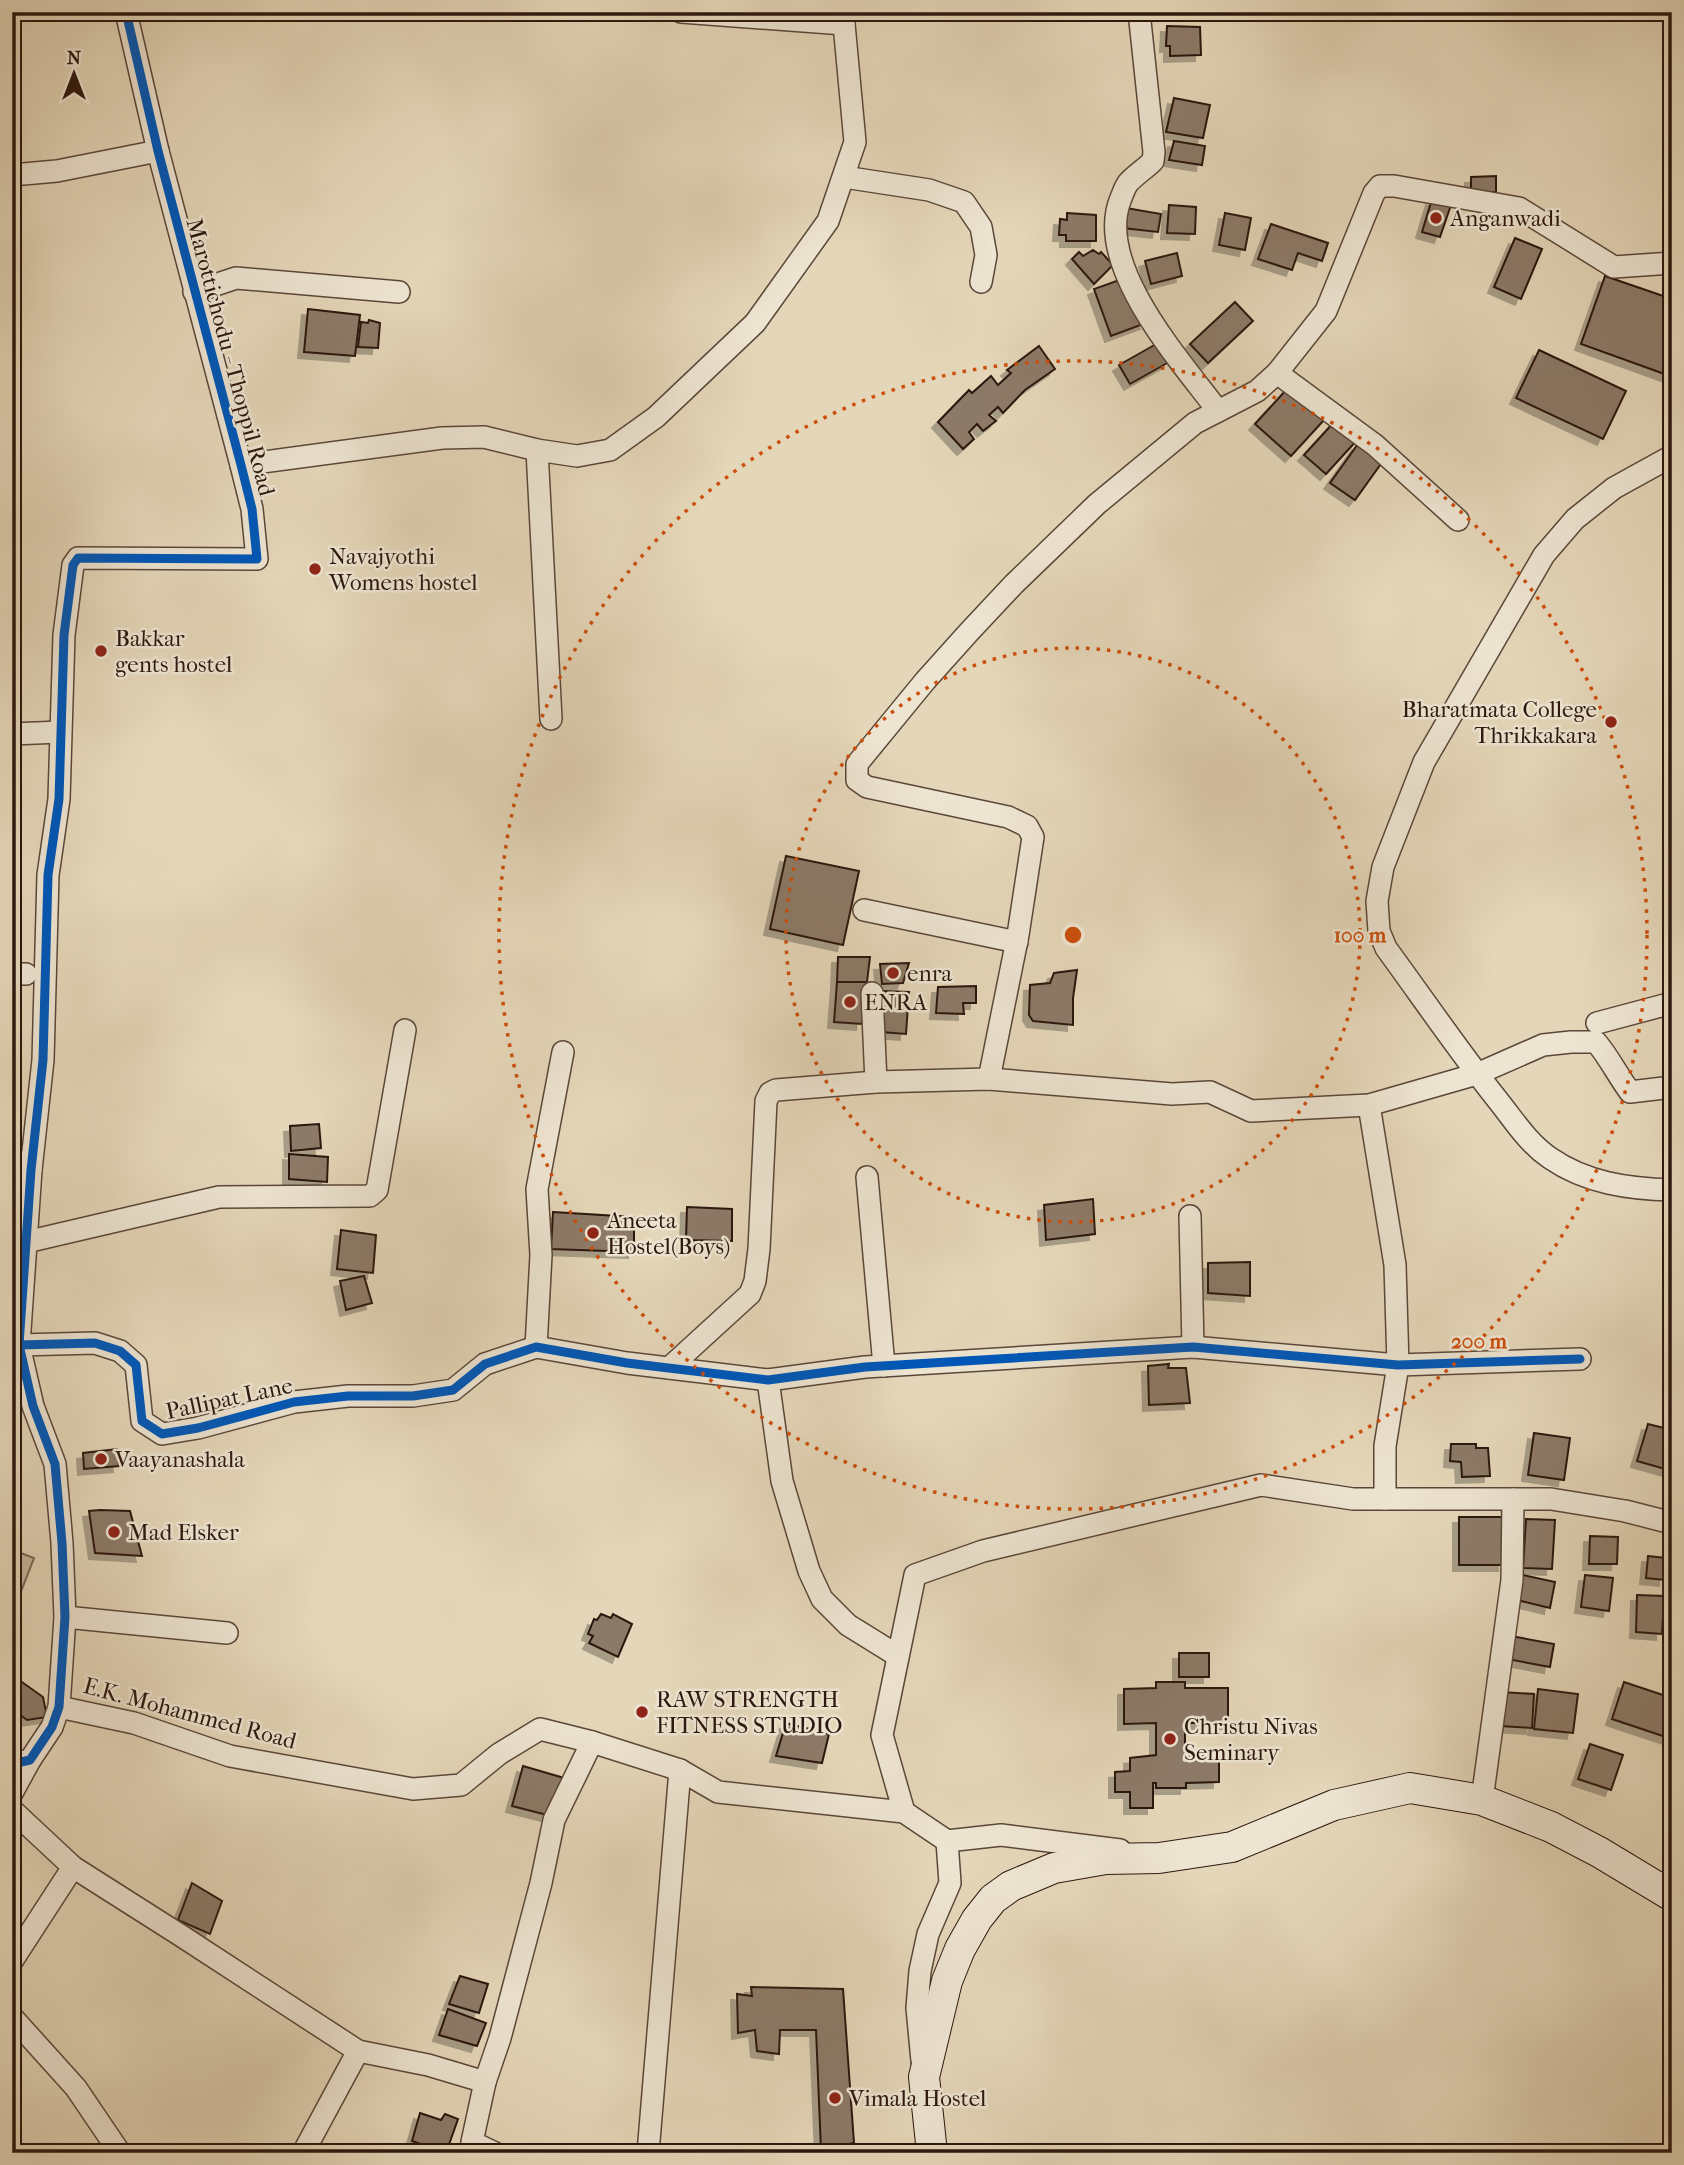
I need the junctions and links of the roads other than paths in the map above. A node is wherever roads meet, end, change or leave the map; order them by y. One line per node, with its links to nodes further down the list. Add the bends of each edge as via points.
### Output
1 (126, 12): 5 (street, Marottichodu - Thoppil Road)
2 (681, 12): 4 (street)
3 (1139, 12): 13 (street, via 1154,152 1153,161 1128,184 1117,208 1116,248 1161,334)
4 (844, 18): 7 (street, via 855,142)
5 (158, 150): 6 (street, via 57,171); 10 (street, Marottichodu - Thoppil Road)
6 (12, 175)
7 (844, 177): 9 (street, via 929,190 964,202 981,227 986,255); 14 (street, via 828,221 755,323 656,417 610,450 577,456)
8 (1672, 263): 12 (street, via 1614,267 1519,208 1380,186 1326,311)
9 (981, 282)
10 (194, 292): 11 (street, via 236,278); 16 (street, Marottichodu - Thoppil Road)
11 (399, 292)
12 (1277, 373): 13 (street, via 1257,391); 17 (street, via 1376,445)
13 (1219, 411): 22 (street, via 1185,431 1041,556 925,681 857,764 857,780 867,787 1008,817 1027,826 1032,837)
14 (537, 450): 16 (street, via 484,437 442,439); 18 (street)
15 (1672, 456): 28 (street, via 1614,488 1575,519 1544,555 1424,762 1383,867 1377,901 1379,931 1386,948)
16 (241, 465): 19 (street, Marottichodu - Thoppil Road, via 257,559 78,558 73,565 64,635)
17 (1458, 520)
18 (551, 719)
19 (60, 732): 20 (street); 34 (street, Marottichodu - Thoppil Road, via 59,799 48,875 43,1060)
20 (12, 734)
21 (864, 910): 22 (street)
22 (1017, 942): 29 (street)
23 (872, 993): 30 (street)
24 (1672, 1003): 25 (street)
25 (1597, 1023)
26 (405, 1030): 38 (street, via 377,1189 370,1196 219,1198)
27 (563, 1052): 40 (street, via 537,1189 541,1255)
28 (1477, 1074): 31 (street, via 1544,1045 1596,1042 1630,1092); 32 (street); 36 (street, via 1535,1146 1551,1159 1588,1178 1637,1189)
29 (989, 1079): 30 (street); 32 (street, via 1172,1094 1210,1092 1251,1111)
30 (876, 1082): 45 (street, via 770,1093 755,1281 750,1294)
31 (1672, 1087)
32 (1368, 1105): 43 (street, via 1395,1265)
33 (12, 1157): 34 (street)
34 (31, 1170): 38 (street, Marottichodu - Thoppil Road)
35 (867, 1177): 44 (street)
36 (1672, 1190)
37 (1191, 1216): 41 (street)
38 (26, 1242): 39 (street, Marottichodu - Thoppil Road)
39 (19, 1345): 40 (street, Pallipat Lane, via 95,1343 120,1351 136,1365 142,1421 162,1434 294,1402 453,1390 485,1364); 50 (street, Marottichodu - Thoppil Road, via 33,1406 55,1464)
40 (536, 1347): 45 (street)
41 (1193, 1347): 43 (street); 44 (street)
42 (1580, 1359): 43 (street)
43 (1398, 1365): 47 (street, via 1385,1446)
44 (884, 1366): 46 (street)
45 (669, 1368): 46 (street)
46 (768, 1380): 52 (street, via 782,1481 822,1599 848,1625)
47 (1385, 1499): 48 (street); 52 (street, via 1353,1499 1261,1485 984,1551 915,1574)
48 (1513, 1499): 49 (street, via 1551,1499); 58 (street, via 1512,1580)
49 (1672, 1522)
50 (65, 1617): 51 (street); 53 (street, Marottichodu - Thoppil Road)
51 (227, 1633)
52 (898, 1656): 60 (street, via 881,1735)
53 (59, 1707): 54 (street, E.K. Mohammed Road, via 134,1723 230,1756 413,1789 461,1785 540,1729); 55 (street, Marottichodu - Thoppil Road, via 52,1727)
54 (592, 1742): 56 (street, E.K. Mohammed Road); 70 (street, via 554,1820)
55 (21, 1762): 57 (street, Marottichodu - Thoppil Road)
56 (680, 1770): 60 (street, E.K. Mohammed Road, via 718,1792); 74 (street)
57 (12, 1793)
58 (1482, 1800): 62 (main road, via 1410,1788 1392,1791 1334,1805 1232,1847); 64 (main road, via 1551,1827)
59 (12, 1810): 63 (street)
60 (904, 1812): 61 (street, E.K. Mohammed Road)
61 (947, 1841): 62 (street, via 1001,1835); 69 (street, via 950,1883 928,1934 920,1971 917,2008)
62 (1170, 1857): 69 (main road, via 1105,1859 1054,1868 993,1899 960,1949 947,1981)
63 (73, 1867): 65 (street); 68 (street)
64 (1672, 1896)
65 (12, 1961)
66 (12, 2017): 67 (street)
67 (20, 2040): 71 (street, via 76,2088)
68 (358, 2051): 70 (street); 72 (street)
69 (924, 2077): 75 (main road)
70 (485, 2082): 73 (street, via 472,2142)
71 (109, 2150)
72 (303, 2153)
73 (495, 2153)
74 (648, 2153)
75 (932, 2153)

